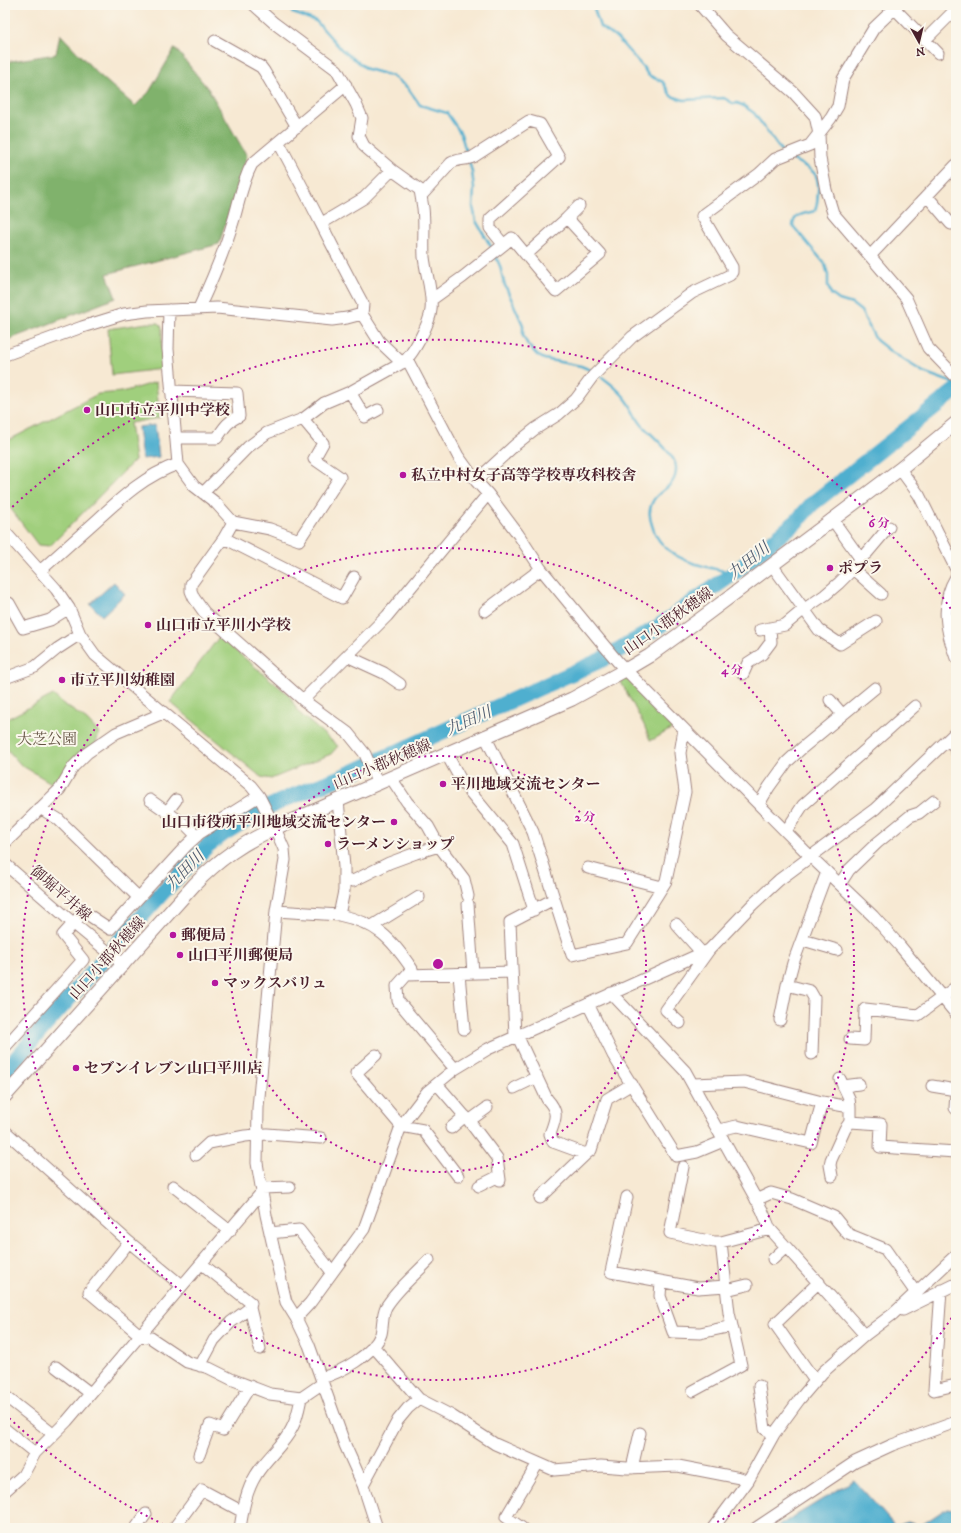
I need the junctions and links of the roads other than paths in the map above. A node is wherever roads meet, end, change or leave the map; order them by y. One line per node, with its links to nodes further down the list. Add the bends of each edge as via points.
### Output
1 (254, 5): 8 (street, via 337,70)
2 (700, 5): 10 (street, via 726,35 794,92 815,116)
3 (896, 7): 5 (street); 10 (street, via 874,28 843,79 838,106)
4 (956, 9): 5 (street)
5 (925, 40): 7 (street)
6 (215, 41): 9 (street, via 261,67)
7 (938, 53)
8 (346, 85): 9 (street); 13 (street, via 362,118 359,136 364,146)
9 (297, 127): 11 (street)
10 (818, 134): 22 (street, via 826,190 833,212); 38 (street, via 810,145 775,160 702,216 732,267 730,275 692,293 632,337 593,376 576,399 515,445)
11 (279, 143): 18 (street); 24 (street, via 252,164 247,174 216,273)
12 (956, 165): 15 (street)
13 (392, 170): 14 (street, via 420,190); 18 (street, via 364,198)
14 (421, 196): 20 (street, via 455,160 473,158 529,121 540,124 559,157 490,219 490,228); 23 (street, via 424,258)
15 (927, 196): 19 (street); 22 (street)
16 (579, 206): 17 (street)
17 (567, 218): 21 (street); 21 (street, via 600,254 556,292)
18 (322, 223): 26 (street, via 335,254 363,304)
19 (951, 224)
20 (504, 244): 21 (street, via 512,238); 23 (street)
21 (526, 255)
22 (870, 256): 29 (street, via 906,298 928,348)
23 (431, 300): 28 (street, via 432,311 420,338)
24 (199, 308): 25 (street); 26 (street, via 332,320)
25 (169, 310): 27 (street, via 124,314); 30 (street)
26 (362, 314): 28 (street, via 380,341)
27 (5, 355)
28 (405, 361): 31 (street); 38 (street, via 458,456)
29 (954, 371)
30 (171, 391): 35 (street); 35 (street, via 237,393 240,416 225,426 217,438)
31 (350, 392): 32 (street, via 365,417); 33 (street, via 324,403)
32 (378, 410)
33 (303, 419): 39 (street, via 267,433 254,442); 42 (street, via 323,443 314,459 340,477 299,540 270,529)
34 (956, 423): 37 (main road, 山口小郡秋穂線)
35 (176, 438): 36 (street)
36 (178, 464): 39 (street, via 194,486); 51 (street, via 159,472 126,494)
37 (900, 469): 41 (main road, 山口小郡秋穂線); 50 (street, via 919,495)
38 (476, 481): 40 (street)
39 (203, 493): 42 (street)
40 (488, 494): 48 (street); 61 (street, via 387,616)
41 (832, 519): 46 (street); 47 (main road, 山口小郡秋穂線)
42 (233, 522): 45 (street)
43 (889, 527): 46 (street)
44 (5, 532): 51 (street)
45 (224, 538): 52 (street, via 342,598); 68 (street, via 191,584 191,592 204,612)
46 (860, 558): 49 (street)
47 (772, 565): 57 (street); 63 (main road, 山口小郡秋穂線, via 649,656)
48 (541, 569): 58 (street); 63 (street)
49 (853, 569): 54 (street); 57 (street, via 825,595)
50 (956, 569)
51 (40, 571): 56 (street)
52 (354, 577)
53 (956, 577): 62 (street, via 950,586 946,610)
54 (881, 594)
55 (5, 602): 56 (street, via 9,603 23,628 50,620)
56 (70, 608): 60 (street)
57 (803, 610): 59 (street, via 819,630 840,644); 65 (street, via 785,625 765,629 771,642 762,654 748,663)
58 (485, 611)
59 (876, 621)
60 (80, 634): 64 (street, via 35,667); 71 (street, via 95,655)
61 (347, 656): 66 (street, via 384,673); 68 (street)
62 (956, 658)
63 (622, 665): 73 (street); 75 (main road, 山口小郡秋穂線, via 572,699)
64 (7, 673)
65 (743, 674)
66 (400, 684)
67 (875, 688): 72 (street)
68 (303, 700): 79 (street, via 348,733 365,754)
69 (830, 700): 72 (street)
70 (915, 706): 89 (street, via 803,805)
71 (162, 713): 80 (street, via 241,777); 86 (street, via 116,733 87,752 73,767 60,789)
72 (842, 714): 85 (street, via 787,762)
73 (684, 729): 85 (street); 99 (street, via 680,753 685,792 666,881)
74 (953, 735): 76 (street); 93 (street, via 875,809)
75 (485, 736): 77 (main road, 山口小郡秋穂線); 99 (street, via 533,832 572,955 627,943)
76 (956, 751)
77 (446, 754): 78 (main road, 山口小郡秋穂線); 103 (street, via 462,782 514,844)
78 (391, 778): 79 (main road, 山口小郡秋穂線); 92 (street, via 428,826)
79 (376, 779): 83 (main road, 山口小郡秋穂線)
80 (259, 797): 88 (street); 90 (street)
81 (150, 800): 87 (street)
82 (176, 800): 87 (street)
83 (338, 800): 88 (main road, 山口小郡秋穂線); 97 (street)
84 (934, 801): 98 (street, via 919,813 910,816 877,843 849,870)
85 (759, 804): 89 (street)
86 (40, 808): 91 (street); 100 (street, via 58,819)
87 (167, 812): 90 (street)
88 (272, 823): 104 (street, via 284,849 285,860); 112 (main road, 山口小郡秋穂線, via 212,866)
89 (786, 831): 93 (street)
90 (197, 836): 100 (street)
91 (5, 843)
92 (439, 846): 97 (street, via 389,863 353,881); 114 (street, via 464,879)
93 (810, 856): 96 (street); 111 (street, via 779,880)
94 (5, 864): 106 (street, 御堀平井線)
95 (588, 868): 99 (street)
96 (827, 872): 98 (street); 109 (street)
97 (344, 878): 105 (street)
98 (840, 884): 120 (street, via 873,916)
99 (662, 887)
100 (138, 897): 106 (street, via 110,929 84,912)
101 (419, 897): 108 (street)
102 (552, 900): 103 (street)
103 (534, 910): 113 (street, via 510,922)
104 (276, 911): 105 (street); 150 (street, via 258,1108)
105 (339, 915): 108 (street)
106 (73, 923): 112 (street, 御堀平井線); 128 (street, via 63,935 83,960)
107 (676, 924): 111 (street)
108 (372, 926): 116 (street, via 397,947 412,969)
109 (803, 940): 110 (street); 117 (street)
110 (837, 950)
111 (705, 951): 119 (street); 124 (street, via 666,1010)
112 (119, 960): 140 (main road, 山口小郡秋穂線)
113 (512, 972): 114 (street); 126 (street)
114 (473, 973): 115 (street)
115 (459, 974): 116 (street); 125 (street)
116 (407, 975): 131 (street, via 397,986 398,1001)
117 (787, 985): 123 (street); 129 (street, via 810,991 814,998)
118 (956, 987): 120 (street)
119 (612, 993): 121 (street); 135 (street, via 686,1071)
120 (942, 996): 122 (street); 127 (street, via 918,1015 865,1009 868,1040)
121 (588, 1004): 126 (street); 134 (street, via 613,1055)
122 (956, 1014)
123 (780, 1020)
124 (680, 1023)
125 (464, 1029)
126 (516, 1036): 131 (street); 132 (street)
127 (850, 1039)
128 (5, 1047)
129 (812, 1054)
130 (376, 1055): 147 (street, via 356,1074)
131 (455, 1069): 133 (street)
132 (537, 1077): 138 (street); 154 (street, via 547,1099 554,1106 556,1118 550,1134 553,1142)
133 (437, 1084): 145 (street); 147 (street, via 427,1092)
134 (632, 1084): 151 (street, via 676,1156 697,1152 721,1142); 154 (street, via 607,1099 591,1150)
135 (693, 1084): 141 (street, via 744,1082); 151 (street)
136 (860, 1084): 142 (street, via 842,1082)
137 (932, 1086): 139 (street)
138 (514, 1088)
139 (956, 1091): 144 (street)
140 (5, 1096)
141 (822, 1102): 142 (street); 151 (street, via 811,1143 737,1126 723,1129)
142 (850, 1107): 146 (street)
143 (487, 1108): 145 (street)
144 (956, 1109)
145 (467, 1118): 148 (street); 160 (street, via 497,1158 500,1178)
146 (850, 1122): 153 (street, via 881,1124 880,1148); 158 (street, via 830,1160)
147 (402, 1126): 157 (street, via 423,1130); 176 (street, via 364,1229)
148 (451, 1128)
149 (5, 1131): 169 (street)
150 (258, 1134): 152 (street); 155 (street, via 210,1143); 162 (street, via 257,1163)
151 (721, 1136): 165 (street)
152 (321, 1138)
153 (956, 1152)
154 (586, 1154): 164 (street)
155 (196, 1155)
156 (683, 1167): 170 (street, via 666,1233)
157 (458, 1176)
158 (832, 1176)
159 (173, 1186): 167 (street)
160 (479, 1186)
161 (290, 1187): 162 (street)
162 (262, 1190): 167 (street); 168 (street)
163 (628, 1197): 177 (street, via 611,1272)
164 (540, 1198)
165 (756, 1200): 166 (street); 184 (street, via 771,1193 834,1217 846,1233 885,1249)
166 (770, 1229): 170 (street); 171 (street)
167 (230, 1231): 175 (street)
168 (270, 1233): 176 (street, via 299,1230); 187 (street, via 286,1302)
169 (129, 1242): 180 (street); 189 (street, via 89,1292)
170 (721, 1242): 182 (street)
171 (786, 1247): 173 (street); 178 (street)
172 (956, 1255): 184 (street)
173 (773, 1259)
174 (429, 1260): 191 (street, via 411,1276 386,1308 380,1336)
175 (202, 1264): 180 (street); 185 (street, via 251,1303)
176 (332, 1272): 187 (street)
177 (661, 1282): 182 (street, via 698,1288); 188 (street, via 660,1296 673,1332 700,1333)
178 (819, 1282): 190 (street); 196 (street, via 775,1324)
179 (956, 1284): 183 (street)
180 (181, 1285): 189 (street)
181 (747, 1286): 182 (street)
182 (726, 1288): 188 (street)
183 (941, 1290): 186 (street); 197 (street, via 934,1390)
184 (916, 1293): 186 (street)
185 (250, 1308): 192 (street); 193 (street, via 231,1322 214,1340)
186 (893, 1314): 190 (street)
187 (296, 1318): 195 (street)
188 (732, 1326): 200 (street, via 741,1365)
189 (140, 1335): 193 (street, via 151,1338 187,1362); 201 (street)
190 (865, 1335): 196 (street)
191 (372, 1346): 195 (street, via 355,1363); 204 (street)
192 (260, 1349)
193 (200, 1366): 198 (street)
194 (56, 1367): 201 (street)
195 (322, 1380): 203 (street); 215 (street, via 345,1445)
196 (815, 1382): 209 (street)
197 (956, 1385)
198 (250, 1386): 203 (street, via 270,1394); 211 (street, via 222,1430 210,1425)
199 (759, 1386): 209 (street, via 765,1429)
200 (693, 1391)
201 (90, 1393): 208 (street)
202 (5, 1396): 208 (street)
203 (301, 1398): 217 (street, via 292,1428 263,1464 246,1497)
204 (419, 1399): 212 (street, via 452,1416 495,1444); 215 (street, via 398,1420)
205 (956, 1422): 225 (street, via 892,1445 855,1462)
206 (5, 1429): 210 (street)
207 (640, 1433): 213 (street)
208 (53, 1434): 210 (street)
209 (774, 1434): 214 (street)
210 (35, 1453): 216 (street, via 23,1475)
211 (199, 1455)
212 (538, 1463): 213 (street, via 554,1470 601,1466); 223 (street, via 506,1517)
213 (632, 1468): 214 (street, via 678,1466 740,1478)
214 (748, 1482): 224 (street)
215 (363, 1485): 222 (street)
216 (5, 1491)
217 (243, 1512): 220 (street, via 202,1490); 221 (street)
218 (146, 1514): 219 (street)
219 (136, 1528)
220 (174, 1528)
221 (240, 1528)
222 (377, 1528)
223 (522, 1528)
224 (713, 1528)
225 (756, 1528)

